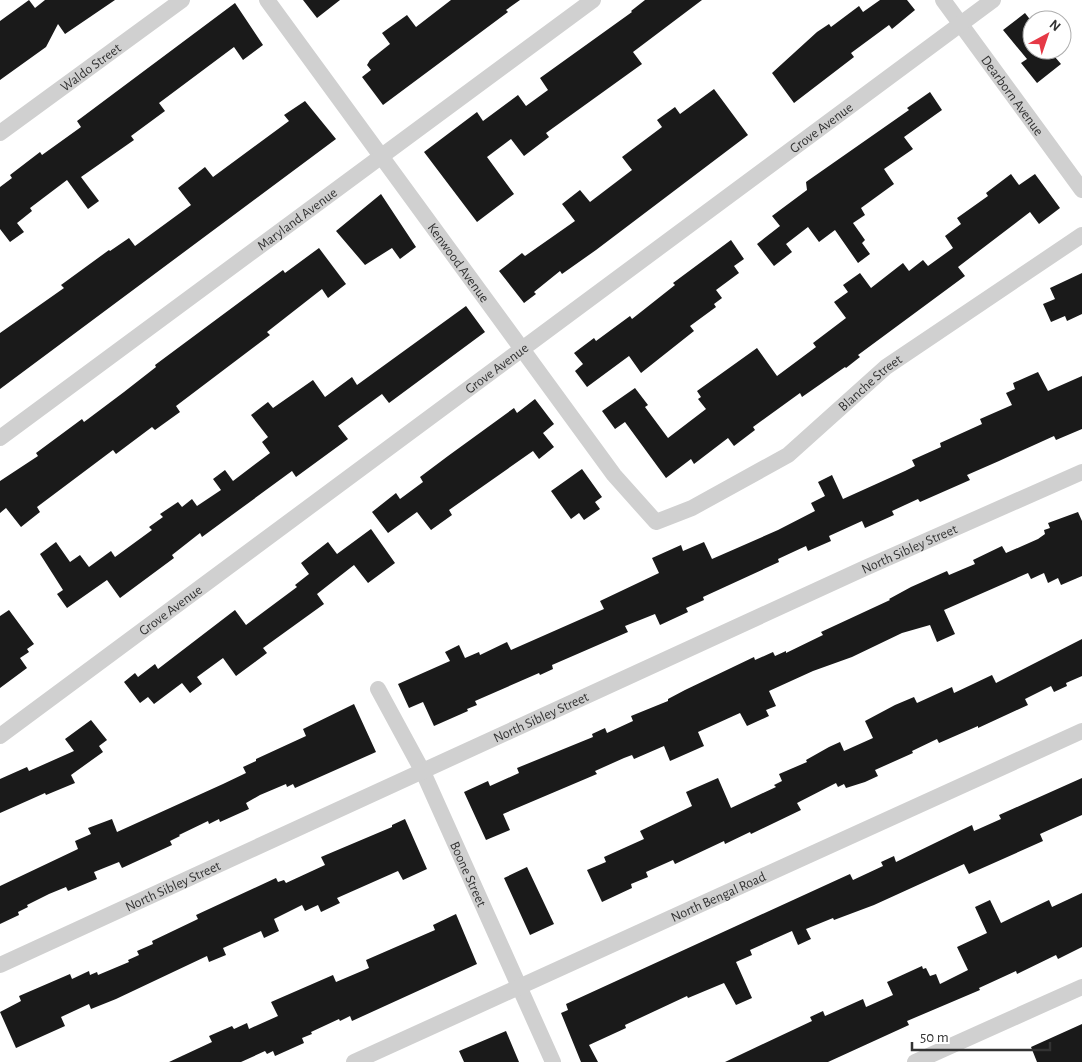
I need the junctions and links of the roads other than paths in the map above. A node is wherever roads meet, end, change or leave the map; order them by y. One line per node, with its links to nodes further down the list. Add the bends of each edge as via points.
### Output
1 (182, 0): 7 (street, Waldo Street)
2 (266, 0): 8 (street, Kenwood Avenue)
3 (593, 0): 8 (street, Maryland Avenue)
4 (943, 0): 6 (street, Dearborn Avenue)
5 (993, 0): 6 (street, Grove Avenue)
6 (960, 24): 9 (street, Dearborn Avenue); 11 (street, Grove Avenue)
7 (0, 133)
8 (381, 155): 11 (street, Kenwood Avenue); 12 (street, Maryland Avenue)
9 (1082, 190)
10 (1082, 235): 14 (street, Blanche Street, via 886,367 788,455 692,508)
11 (522, 349): 14 (street, Kenwood Avenue, via 614,475); 17 (street, Grove Avenue)
12 (0, 438)
13 (1082, 472): 18 (street, North Sibley Street, via 865,568)
14 (656, 522)
15 (378, 689): 18 (street, Boone Street)
16 (1082, 731): 20 (street, North Bengal Road)
17 (0, 736)
18 (423, 772): 19 (street, North Sibley Street); 20 (street, Boone Street)
19 (0, 965)
20 (520, 986): 22 (street, North Bengal Road); 23 (street, Boone Street)
21 (1082, 987): 24 (street)
22 (354, 1062)
23 (553, 1062)
24 (915, 1062)

